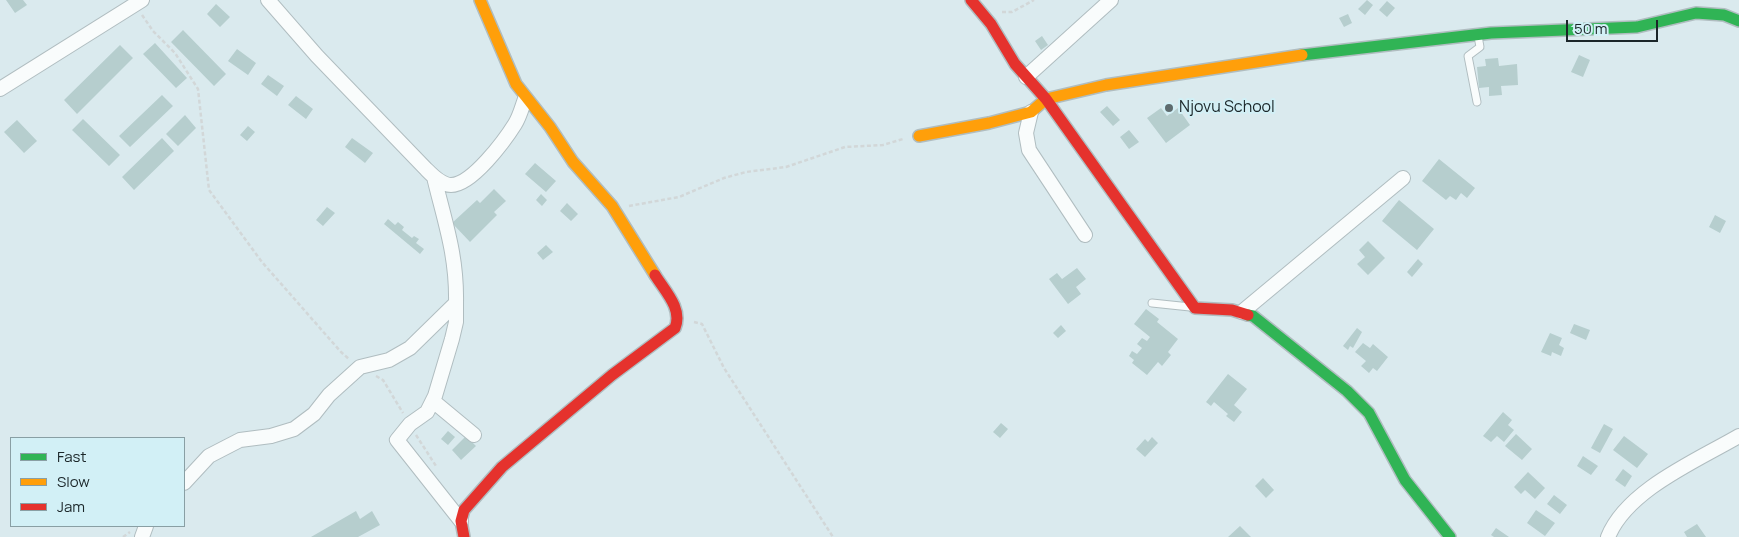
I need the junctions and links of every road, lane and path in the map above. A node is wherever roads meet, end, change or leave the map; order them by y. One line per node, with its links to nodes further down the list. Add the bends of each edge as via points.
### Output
1 (268, 0): 17 (street, via 317,56)
2 (480, 0): 12 (street)
3 (971, 0): 7 (street)
4 (1034, 0): 7 (path, via 1012,12)
5 (1111, 0): 10 (street)
6 (138, 2): 11 (street); 26 (path, via 153,32 175,53 198,88 209,190 262,262 341,352)
7 (981, 11): 10 (street)
8 (1739, 21): 9 (street, via 1720,15 1687,14 1637,27)
9 (1478, 34): 13 (street, via 1312,53 1106,85); 14 (lane, via 1480,47 1468,56)
10 (1026, 77): 13 (street)
11 (0, 89)
12 (525, 98): 17 (street, via 516,122 504,140 472,174 451,185); 19 (street, via 550,127 573,162)
13 (1046, 99): 15 (street); 23 (street)
14 (1476, 102)
15 (1031, 112): 16 (street); 20 (street, via 1026,133 1029,150)
16 (920, 136): 19 (path, via 883,145 845,147 786,167 746,172 679,197 631,206)
17 (434, 177): 21 (street, via 452,243)
18 (1403, 178): 24 (street)
19 (612, 206): 25 (street, via 676,308)
20 (1085, 235)
21 (456, 303): 26 (street, via 410,348 389,360); 27 (street, via 456,322)
22 (1152, 303): 23 (lane)
23 (1195, 308): 24 (street)
24 (1242, 312): 36 (street, via 1266,324 1360,403 1379,429 1405,480)
25 (679, 318): 33 (street, via 668,334 612,375 502,467 471,500); 35 (path, via 702,324 724,368)
26 (360, 367): 28 (path, via 383,380); 32 (street, via 329,395 314,414 294,429 240,440 209,456)
27 (433, 401): 28 (street, via 427,412); 29 (street)
28 (410, 424): 31 (path); 33 (street, via 397,440)
29 (474, 435)
30 (1739, 436): 37 (street, via 1629,504)
31 (441, 474)
32 (185, 482)
33 (460, 521): 34 (street)
34 (464, 537)
35 (833, 537)
36 (1450, 537)
37 (1608, 537)

